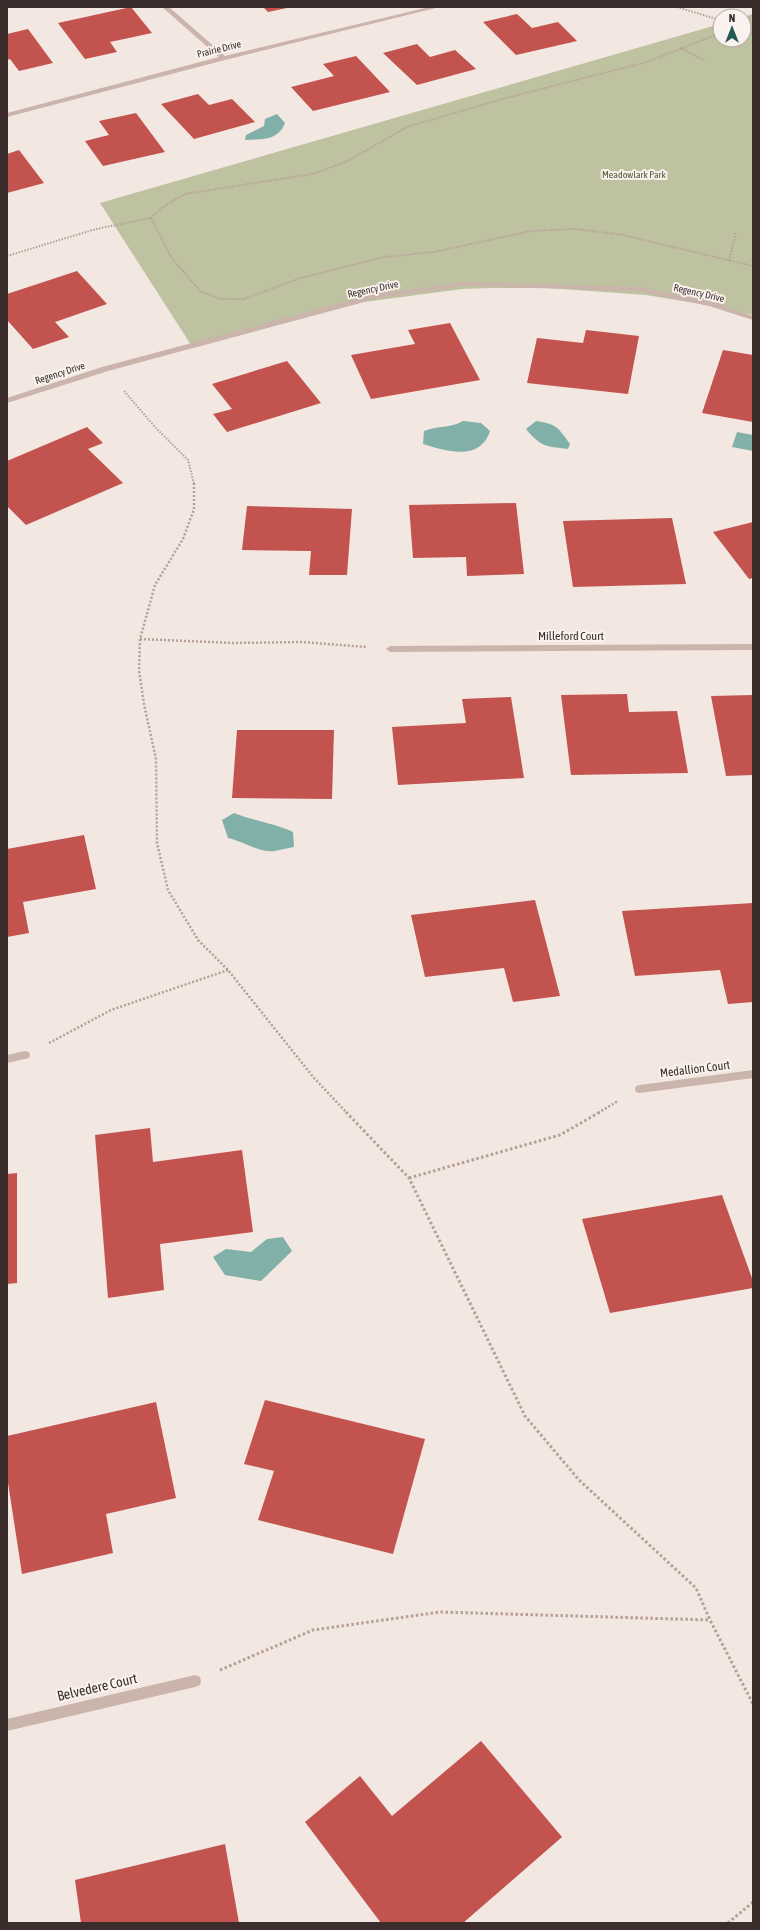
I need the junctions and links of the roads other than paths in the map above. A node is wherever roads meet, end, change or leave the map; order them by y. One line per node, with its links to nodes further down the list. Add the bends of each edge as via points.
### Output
1 (165, 7): 3 (street)
2 (437, 7): 3 (street, Prairie Drive)
3 (224, 58): 4 (street, Prairie Drive)
4 (7, 115)
5 (753, 318): 6 (street, Regency Drive, via 710,304 639,289 465,284 378,296 105,369)
6 (7, 401)
7 (753, 647): 8 (street, Milleford Court)
8 (390, 649)
9 (25, 1055): 10 (street)
10 (7, 1059)
11 (753, 1074): 12 (street, Medallion Court)
12 (640, 1089)
13 (195, 1680): 14 (street, Belvedere Court)
14 (7, 1725)

